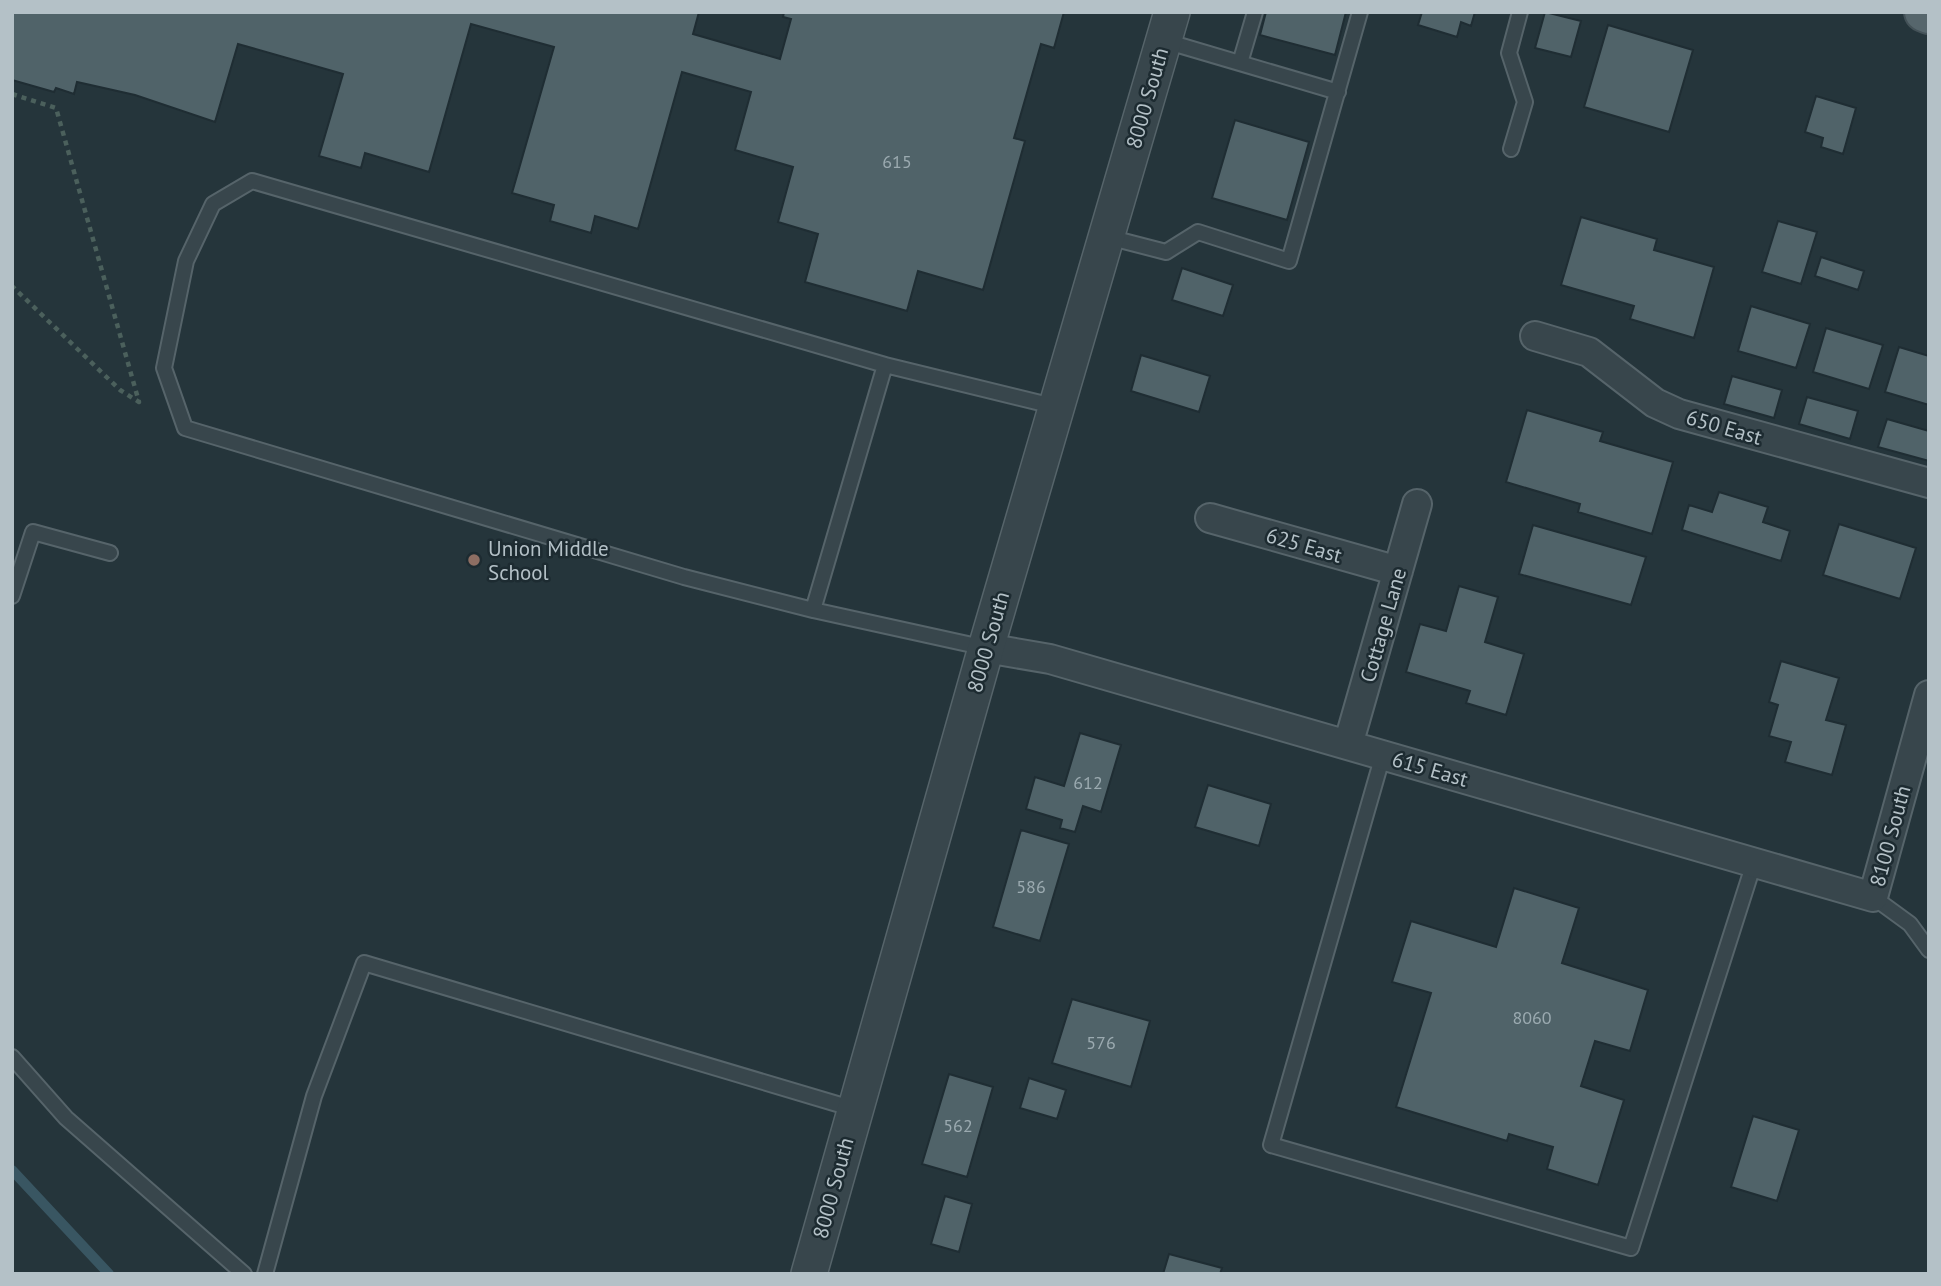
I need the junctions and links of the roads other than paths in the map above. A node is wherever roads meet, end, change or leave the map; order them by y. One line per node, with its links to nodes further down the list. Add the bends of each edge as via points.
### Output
1 (1255, 12): 5 (lane)
2 (1360, 12): 6 (lane)
3 (1520, 12): 7 (lane, via 1509,53 1525,102)
4 (1168, 27): 5 (lane); 8 (street, 8000 South)
5 (1240, 63): 6 (lane)
6 (1338, 92): 8 (lane, via 1289,261 1198,232 1166,252)
7 (1511, 149)
8 (1108, 237): 11 (street, 8000 South)
9 (1535, 336): 12 (street, 650 East, via 1589,352 1655,403 1679,414)
10 (885, 365): 11 (lane); 18 (lane); 18 (lane, via 252,181 213,204 186,261 164,368 185,428 657,570)
11 (1058, 407): 19 (street, 8000 South)
12 (1929, 483)
13 (1418, 505): 16 (street, Cottage Lane)
14 (1210, 518): 16 (street, 625 East)
15 (110, 553): 17 (lane, via 33,533)
16 (1398, 571): 21 (street, Cottage Lane)
17 (12, 596)
18 (813, 610): 19 (lane)
19 (986, 648): 21 (street, 615 East, via 1050,659); 27 (street, 8000 South)
20 (1929, 695): 24 (street, 8100 South)
21 (1348, 745): 22 (street, 615 East)
22 (1383, 755): 23 (street, 615 East); 23 (lane, via 1270,1145 1631,1248)
23 (1755, 863): 24 (street, 615 East)
24 (1873, 897): 25 (lane, via 1910,924)
25 (1929, 950)
26 (12, 1057): 28 (lane, via 66,1118)
27 (855, 1109): 29 (lane, via 364,963 314,1096); 30 (street, 8000 South)
28 (244, 1274)
29 (265, 1274)
30 (809, 1274)

